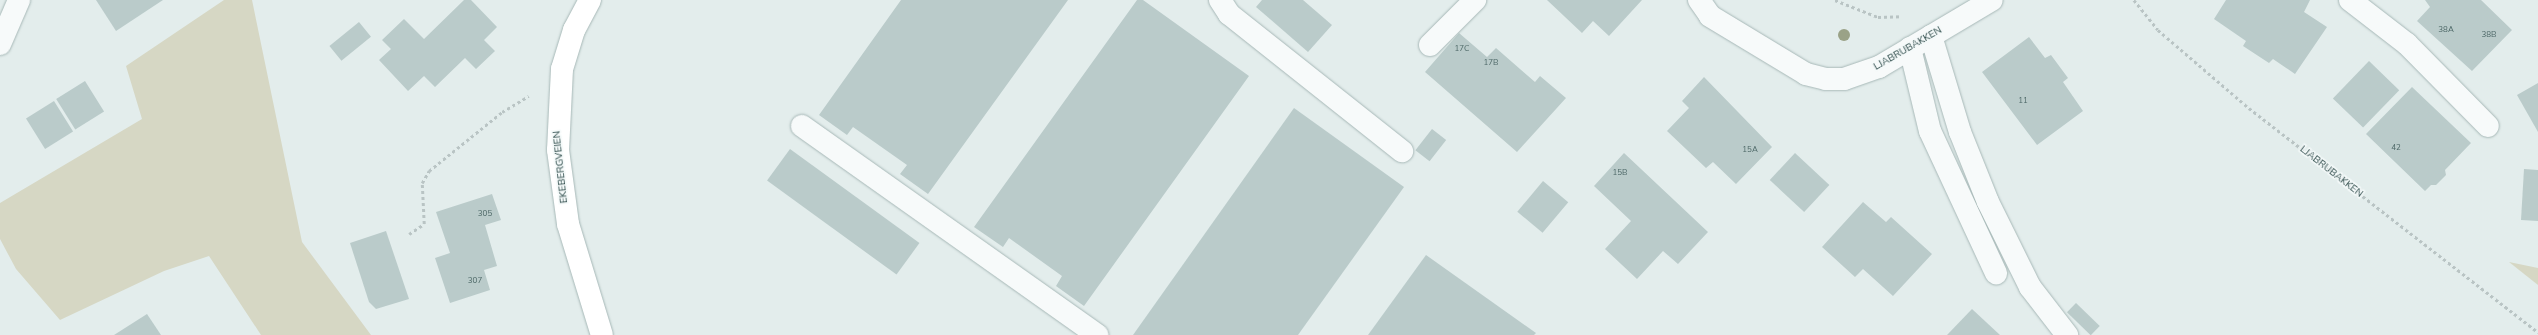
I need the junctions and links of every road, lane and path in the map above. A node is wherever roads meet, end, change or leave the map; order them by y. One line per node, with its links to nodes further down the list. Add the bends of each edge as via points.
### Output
1 (19, 0): 12 (street)
2 (590, 0): 22 (main road, EKEBERGVEIEN, via 574,30 562,69 558,150 568,224)
3 (1220, 0): 18 (street, via 1240,23)
4 (1475, 0): 13 (street)
5 (1699, 0): 14 (street, LJABRUBAKKEN, via 1710,16 1806,74 1826,79 1844,79 1879,67)
6 (1836, 0): 10 (path, via 1878,17 1930,15)
7 (1992, 0): 10 (street, LJABRUBAKKEN)
8 (2134, 0): 21 (path, LJABRUBAKKEN, via 2158,30 2249,108)
9 (2350, 0): 17 (street, via 2407,44)
10 (1950, 24): 11 (street, LJABRUBAKKEN)
11 (1931, 36): 14 (street, LJABRUBAKKEN); 24 (street, via 1960,132 1988,202 2030,287)
12 (0, 44)
13 (1430, 45)
14 (1910, 48): 20 (street, via 1930,131)
15 (528, 96): 19 (path, via 502,112 429,171 422,187 424,224)
16 (802, 126): 23 (street)
17 (2488, 126)
18 (1402, 151)
19 (409, 234)
20 (1996, 273)
21 (2538, 332)
22 (602, 335)
23 (1097, 335)
24 (2067, 335)

